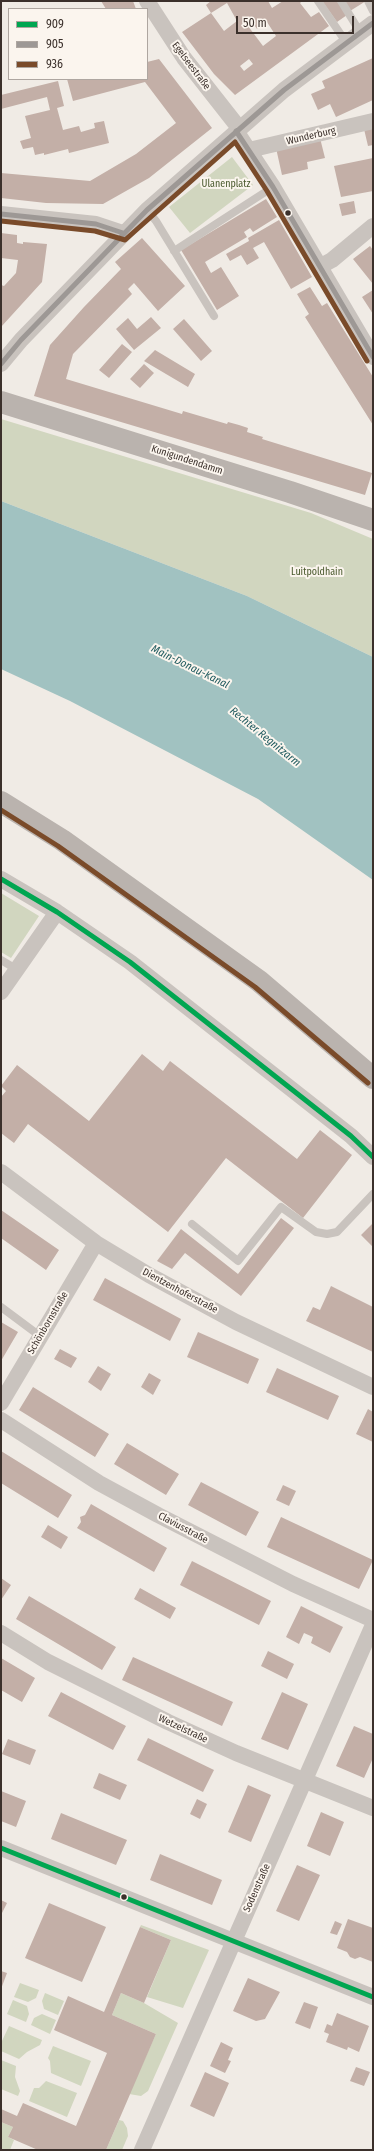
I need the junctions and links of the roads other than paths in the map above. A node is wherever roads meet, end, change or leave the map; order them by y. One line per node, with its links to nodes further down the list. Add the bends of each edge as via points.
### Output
1 (147, 1): 10 (street, Egelseestraße, via 184,58)
2 (318, 1): 8 (lane)
3 (341, 1): 7 (lane)
4 (368, 1): 5 (lane)
5 (373, 11)
6 (373, 23): 7 (street)
7 (360, 32): 8 (street)
8 (346, 42): 10 (street)
9 (373, 121): 11 (street, Wunderburg)
10 (238, 130): 11 (street, Egelseestraße); 13 (street)
11 (249, 150): 12 (street, Egelseestraße)
12 (273, 187): 17 (lane); 18 (street, Egelseestraße)
13 (147, 210): 16 (street); 17 (lane)
14 (1, 214): 16 (street, via 96,224)
15 (373, 226): 18 (street, via 332,260)
16 (123, 233): 21 (street)
17 (174, 251): 19 (lane)
18 (319, 267): 20 (street, Egelseestraße)
19 (214, 316)
20 (373, 357)
21 (1, 364)
22 (1, 402): 23 (street, Kunigundendamm)
23 (373, 520)
24 (1, 802): 30 (street, via 68,845 259,981)
25 (1, 879): 26 (street)
26 (57, 912): 28 (street); 31 (street, via 130,962 351,1136)
27 (1, 960): 28 (lane)
28 (16, 969): 29 (street)
29 (1, 992)
30 (373, 1078)
31 (373, 1157)
32 (1, 1172): 35 (street, Dientzenhoferstraße)
33 (373, 1194): 34 (lane, via 337,1232 327,1234 316,1232 281,1206 238,1261)
34 (192, 1224)
35 (96, 1243): 37 (street, Schönbornstraße); 38 (street, Dientzenhoferstraße, via 236,1322)
36 (1, 1307): 37 (lane)
37 (40, 1336): 39 (street, Schönbornstraße)
38 (373, 1387)
39 (1, 1403)
40 (1, 1420): 41 (street, Claviusstraße, via 99,1483 177,1525 293,1584)
41 (373, 1620)
42 (373, 1625): 44 (street, Sodenstraße)
43 (1, 1633): 44 (street, Wetzelstraße, via 48,1662 102,1690)
44 (305, 1782): 45 (street, Wetzelstraße); 47 (street, Sodenstraße)
45 (373, 1808)
46 (1, 1848): 47 (street)
47 (233, 1942): 48 (street); 49 (street, Sodenstraße)
48 (373, 1997)
49 (142, 2150)

